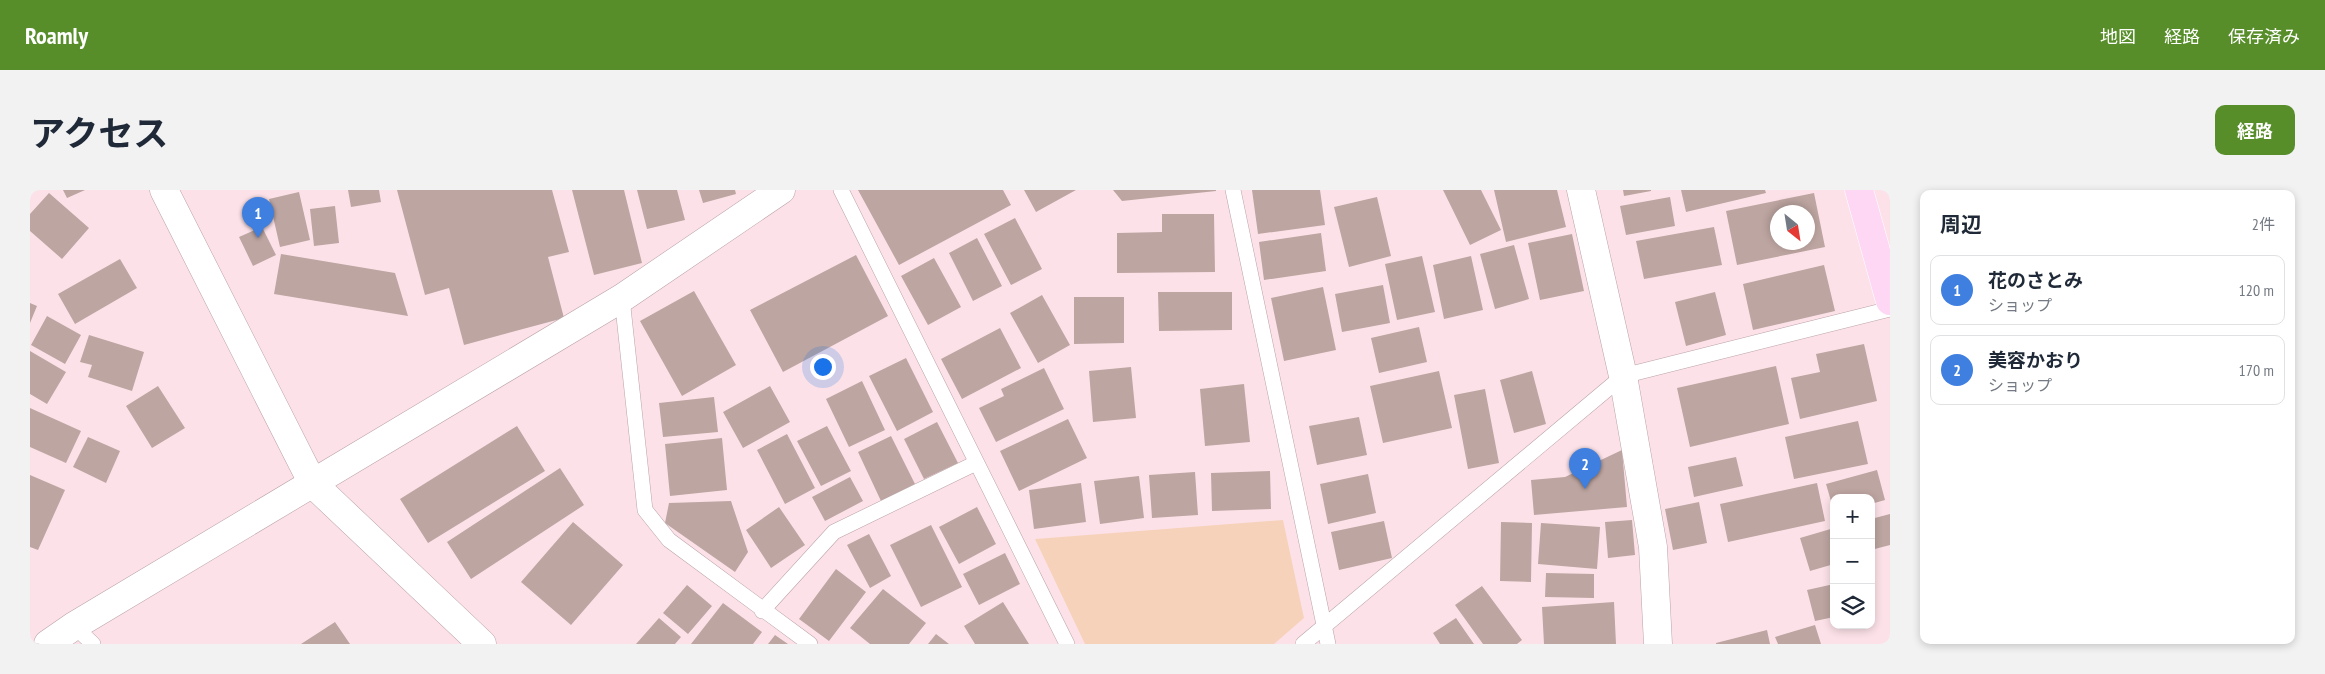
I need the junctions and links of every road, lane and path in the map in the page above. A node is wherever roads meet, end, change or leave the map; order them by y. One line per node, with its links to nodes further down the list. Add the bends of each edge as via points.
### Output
1 (164, 190): 12 (street)
2 (781, 190): 7 (street)
3 (841, 190): 11 (lane)
4 (1233, 190): 14 (lane)
5 (1581, 190): 10 (street)
6 (1859, 190): 8 (main road)
7 (622, 298): 12 (street); 13 (lane, via 645,510 668,540)
8 (1890, 301)
9 (1890, 309): 10 (lane)
10 (1623, 376): 14 (lane); 22 (street, via 1653,548)
11 (976, 463): 13 (lane, via 834,532); 19 (lane)
12 (313, 484): 15 (street); 17 (street)
13 (762, 611): 18 (lane)
14 (1324, 626): 20 (lane); 21 (lane)
15 (83, 635): 16 (street)
16 (48, 644)
17 (482, 644)
18 (810, 644)
19 (1067, 644)
20 (1303, 644)
21 (1328, 644)
22 (1658, 644)

